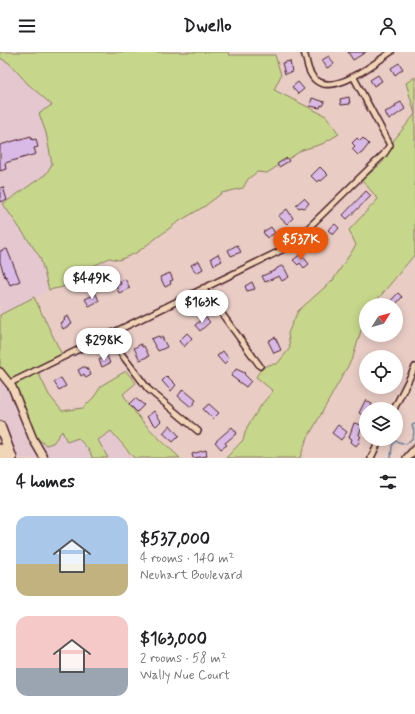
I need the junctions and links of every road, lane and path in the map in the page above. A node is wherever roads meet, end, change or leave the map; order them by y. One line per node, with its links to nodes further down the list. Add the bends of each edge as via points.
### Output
1 (304, 52): 3 (street, via 309,70 314,78 322,83 335,84)
2 (391, 52): 3 (street)
3 (353, 76): 4 (street, via 390,145 384,154 292,244)
4 (203, 288): 5 (street); 6 (street)
5 (107, 335): 9 (street); 12 (street, via 148,389)
6 (260, 366)
7 (415, 367): 10 (street)
8 (0, 372): 9 (street)
9 (10, 383): 18 (street, via 33,439)
10 (398, 402)
11 (0, 426): 17 (highway)
12 (198, 431)
13 (377, 446): 19 (street)
14 (0, 449): 16 (highway)
15 (415, 449): 20 (street)
16 (4, 458)
17 (12, 458)
18 (44, 458)
19 (371, 458)
20 (407, 458)

